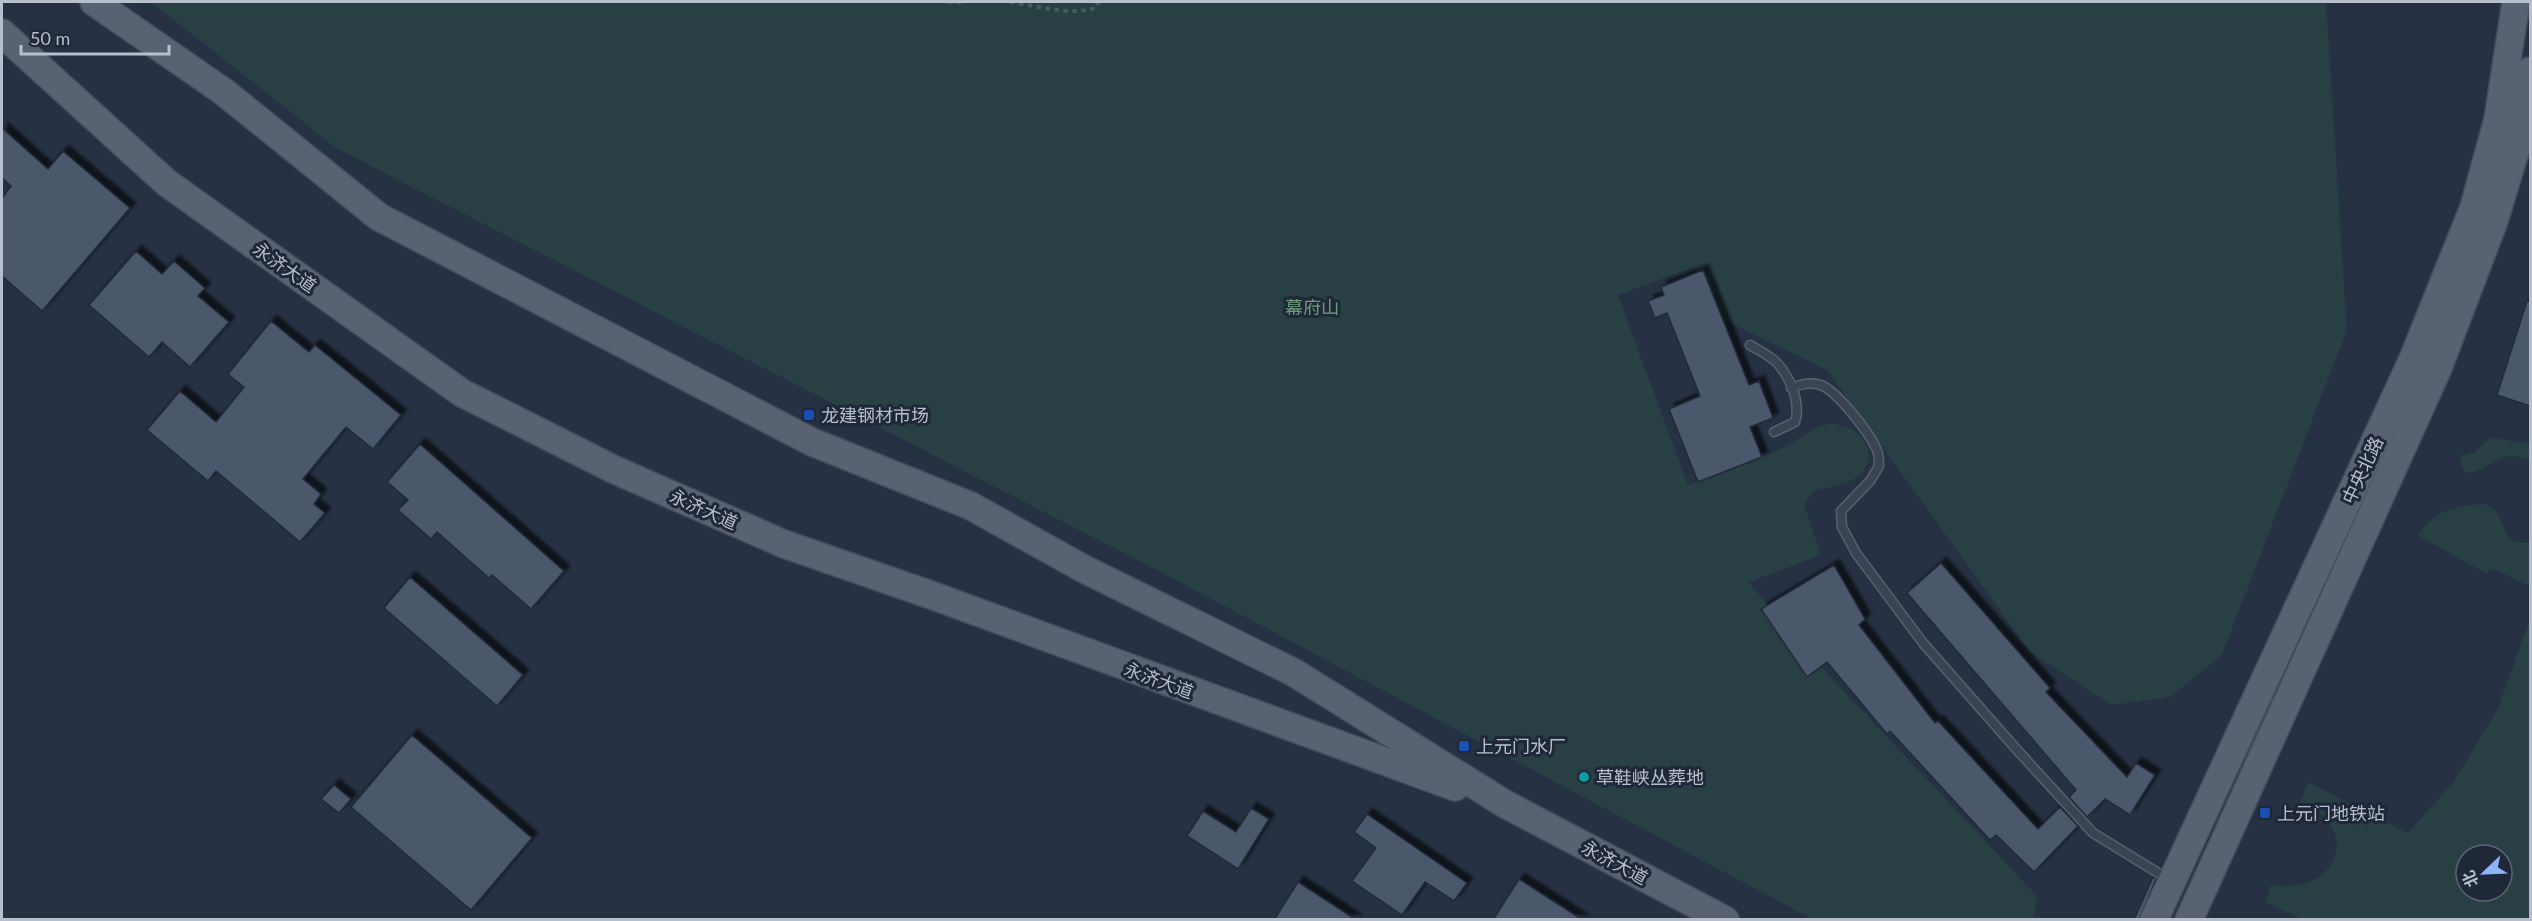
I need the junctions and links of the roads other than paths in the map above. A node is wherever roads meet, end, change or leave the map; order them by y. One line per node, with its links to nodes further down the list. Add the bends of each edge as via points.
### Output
1 (94, 2): 8 (main road, 永济大道, via 224,92 379,217 812,442 971,506 1084,569 1293,672)
2 (2516, 2): 9 (main road, 中央北路, via 2498,119 2474,207 2413,359)
3 (2, 33): 8 (main road, 永济大道, via 167,183 462,393 615,470 784,544)
4 (2530, 71): 12 (main road, 中央北路, via 2523,125 2494,221 2438,368)
5 (1750, 345): 6 (lane, via 1778,364)
6 (1791, 388): 7 (lane, via 1798,411 1795,422); 9 (lane, via 1812,383 1828,389 1877,449 1879,466 1841,511 1842,527 1856,553 1923,643 2093,833)
7 (1774, 432)
8 (1505, 804): 10 (main road, 永济大道)
9 (2171, 881): 11 (main road, 中央北路)
10 (1725, 920)
11 (2154, 920)
12 (2189, 920)

